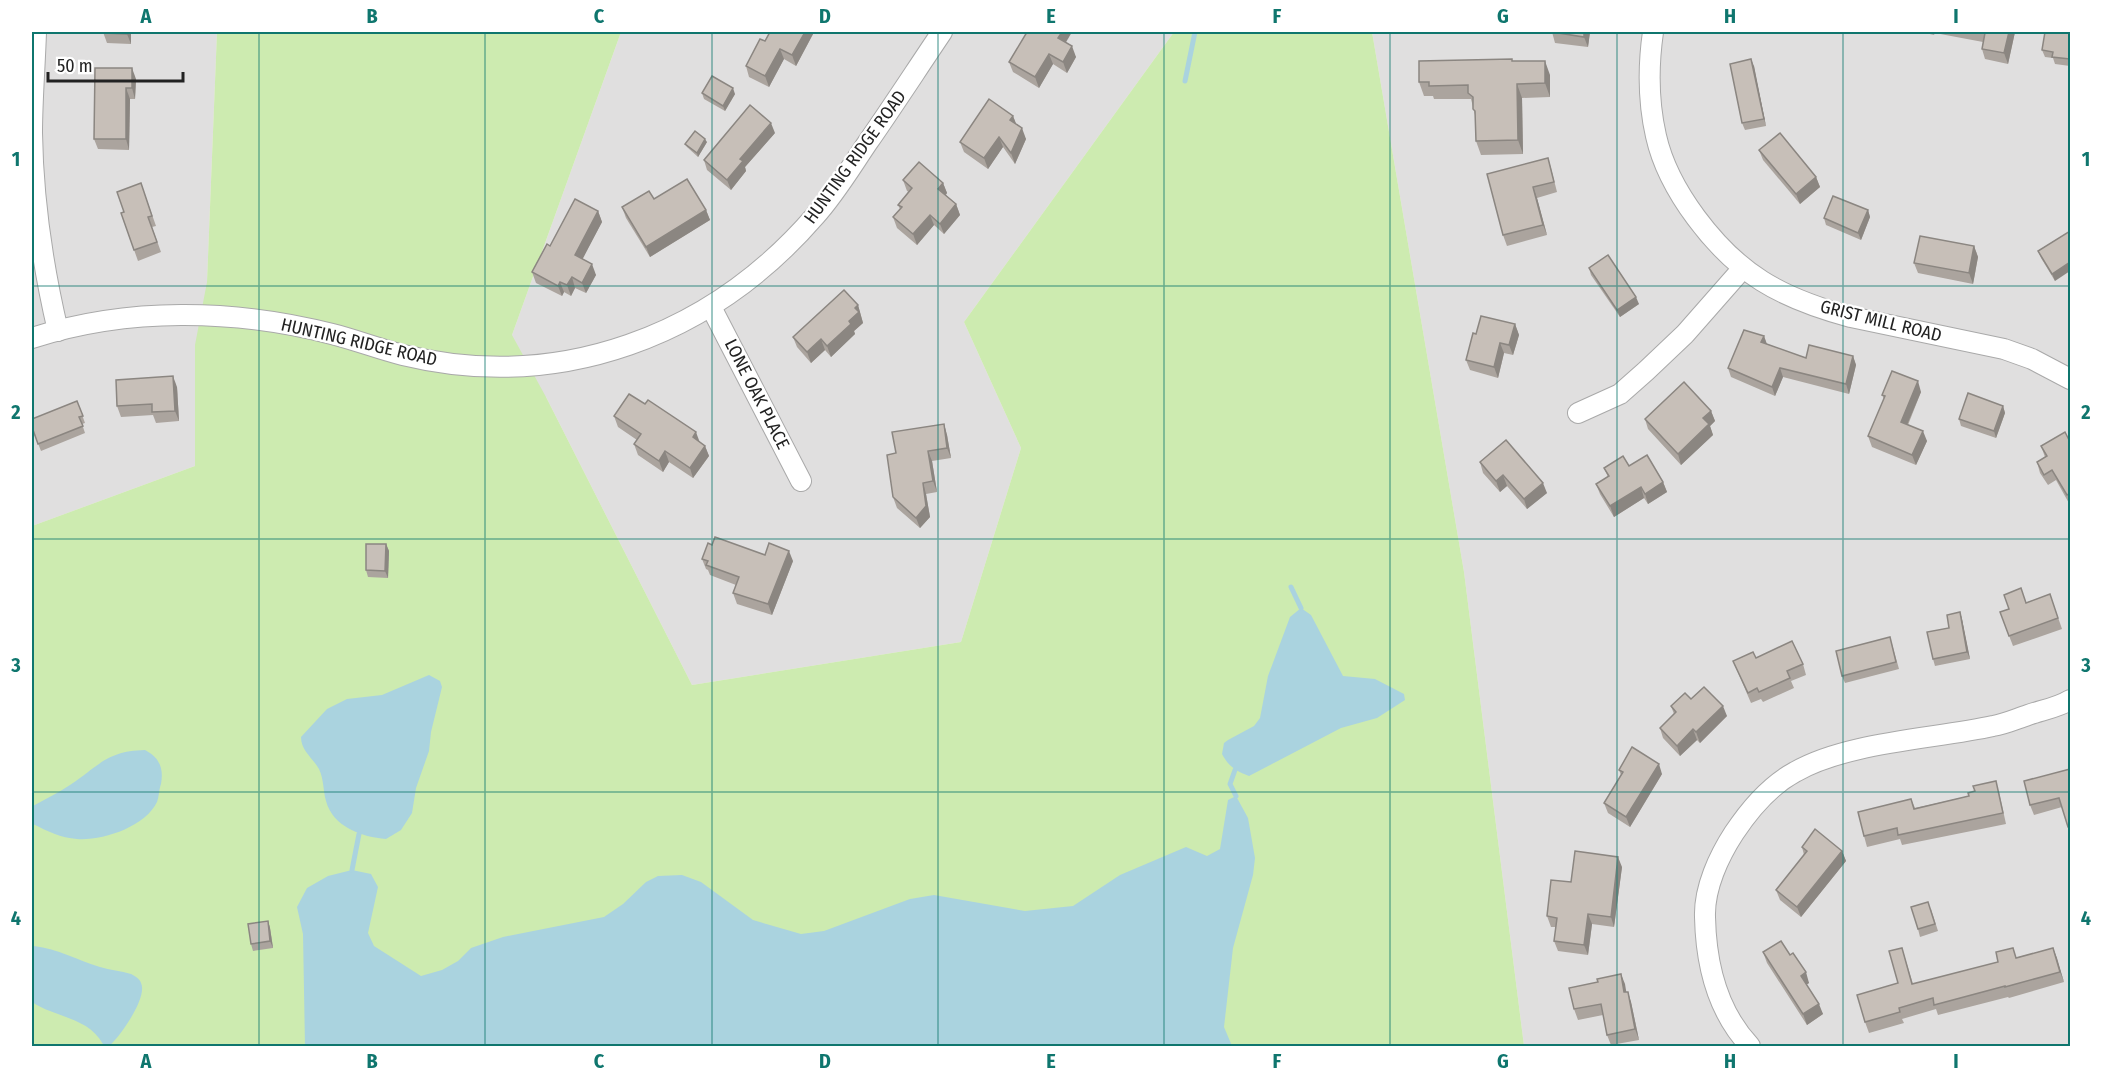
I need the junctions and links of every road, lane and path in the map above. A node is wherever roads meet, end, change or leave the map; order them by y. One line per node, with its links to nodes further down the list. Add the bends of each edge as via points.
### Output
1 (36, 32): 6 (street, via 32,133 35,188)
2 (942, 32): 5 (street, HUNTING RIDGE ROAD, via 818,214 771,262)
3 (1653, 32): 4 (street, GRIST MILL ROAD, via 1648,65 1650,101 1656,138 1668,173 1709,235)
4 (1743, 268): 8 (street, GRIST MILL ROAD, via 1764,282 1828,310 2004,349); 9 (street, via 1685,334 1620,394)
5 (711, 307): 6 (street, HUNTING RIDGE ROAD, via 642,341 585,357 523,365 452,363 403,355 331,333 224,316 134,318); 10 (street, LONE OAK PLACE)
6 (58, 331): 7 (street, HUNTING RIDGE ROAD)
7 (32, 338)
8 (2070, 379)
9 (1578, 413)
10 (801, 481)
11 (2070, 700): 12 (street, via 1996,726 1827,758 1795,772 1748,813 1719,861 1705,910 1713,978 1725,1014)
12 (1750, 1047)

